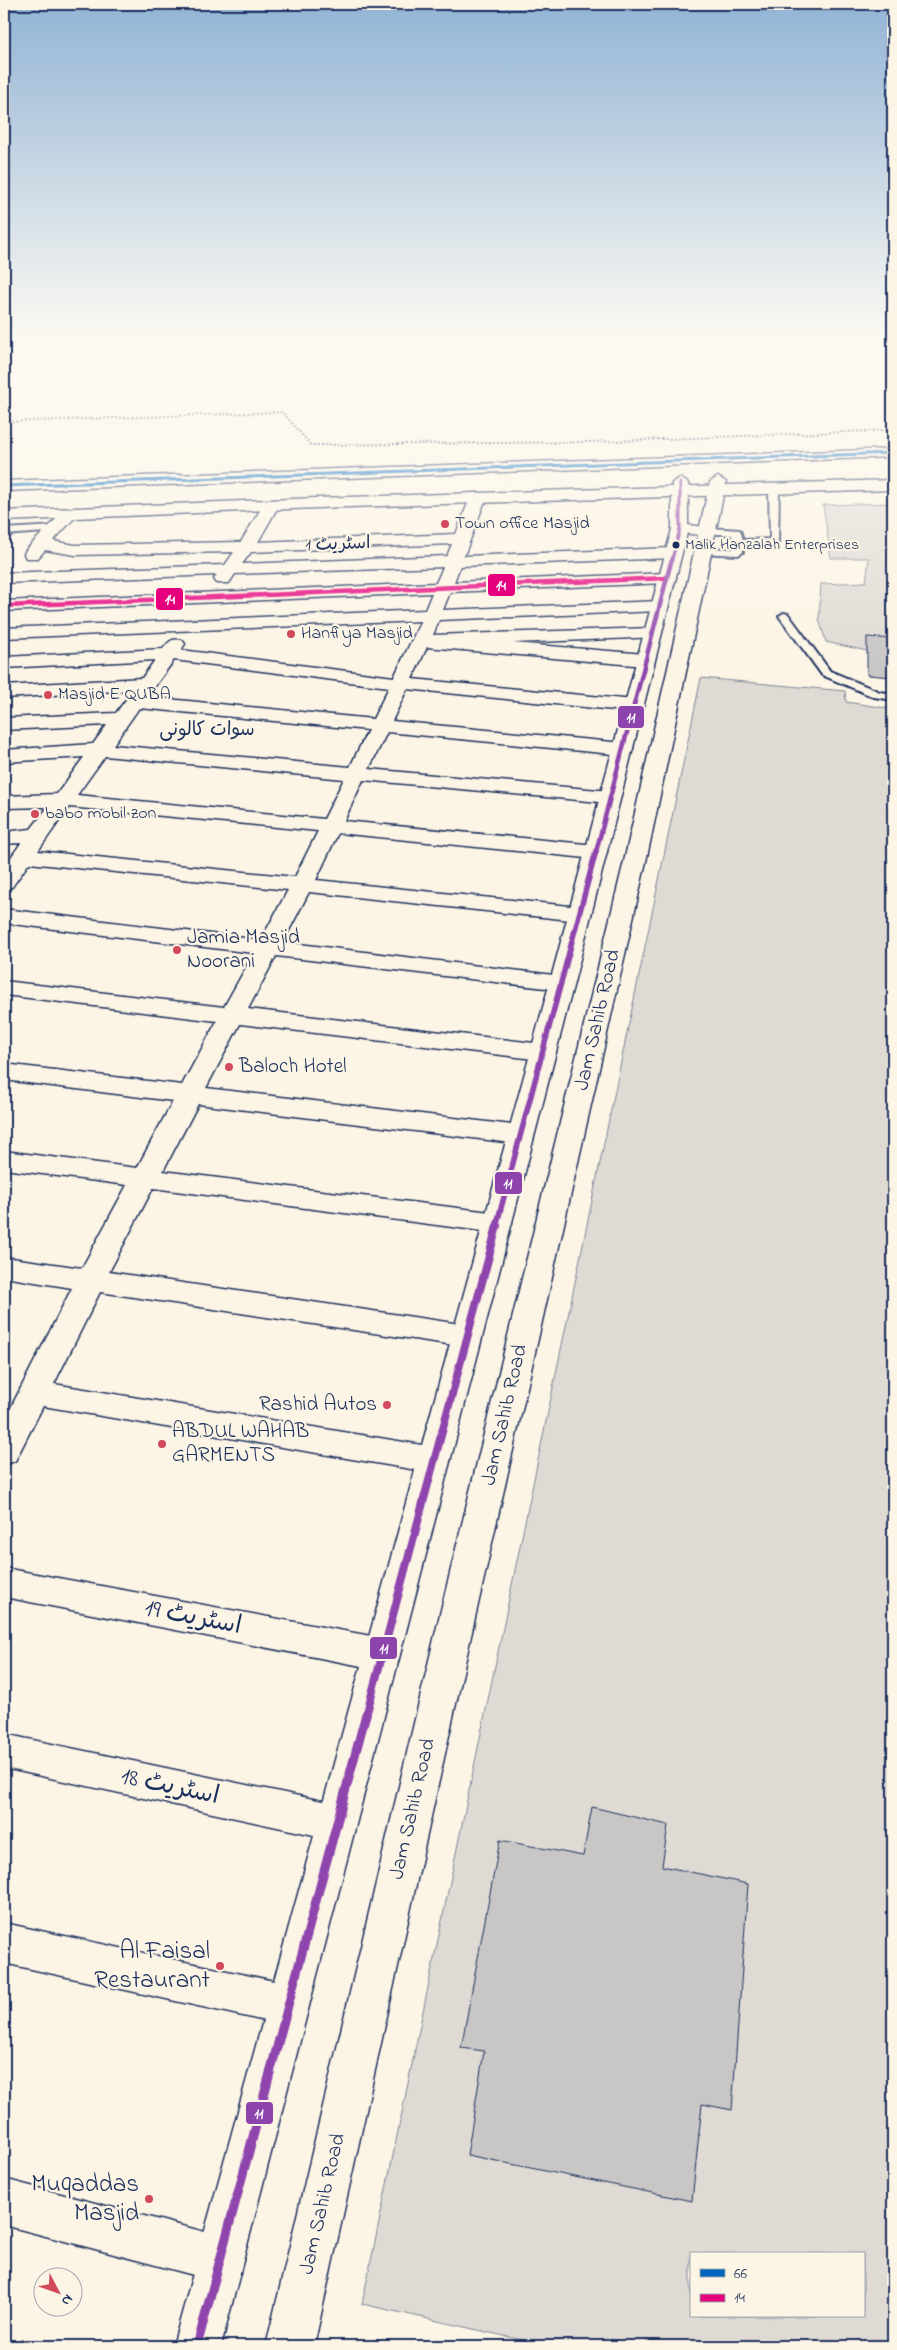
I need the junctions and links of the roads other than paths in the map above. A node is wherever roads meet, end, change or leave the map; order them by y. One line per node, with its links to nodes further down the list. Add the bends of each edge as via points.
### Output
1 (893, 453): 4 (main road)
2 (893, 478): 5 (main road)
3 (893, 485): 7 (main road)
4 (4, 486)
5 (717, 486): 6 (main road); 7 (main road); 21 (main road, Jam Sahib Road)
6 (680, 487): 8 (main road); 10 (main road); 21 (main road, Jam Sahib Road)
7 (774, 489): 15 (lane, via 775,542)
8 (478, 498): 9 (main road); 18 (main road)
9 (271, 505): 11 (main road); 17 (main road)
10 (4, 508)
11 (71, 513): 12 (main road); 13 (main road)
12 (4, 516)
13 (56, 529): 14 (lane); 16 (main road)
14 (4, 532)
15 (738, 542): 21 (lane, via 738,552); 21 (lane, via 737,532)
16 (42, 544): 17 (main road, via 75,550); 20 (main road)
17 (246, 547): 18 (main road); 19 (main road)
18 (458, 550): 19 (main road, اسٹریٹ 1); 21 (main road, اسٹریٹ 1); 22 (main road)
19 (230, 569): 20 (main road, اسٹریٹ 1); 23 (main road)
20 (6, 580)
21 (674, 580): 22 (main road); 25 (main road); 29 (main road); 29 (main road); 37 (main road, Jam Sahib Road); 83 (main road, Jam Sahib Road, via 636,857)
22 (444, 586): 23 (main road); 25 (main road)
23 (210, 596): 24 (main road); 27 (main road)
24 (4, 606)
25 (432, 616): 27 (main road); 29 (main road)
26 (784, 616): 35 (lane, via 826,673 878,695)
27 (189, 626): 28 (main road); 30 (main road)
28 (4, 633)
29 (421, 641): 33 (main road)
30 (169, 654): 31 (main road); 32 (main road); 33 (main road)
31 (4, 662)
32 (148, 683): 34 (main road); 36 (main road)
33 (400, 683): 37 (main road); 40 (main road)
34 (4, 692)
35 (893, 697)
36 (134, 702): 38 (main road); 40 (main road)
37 (634, 706): 41 (main road, Jam Sahib Road)
38 (122, 718): 39 (main road); 42 (main road)
39 (4, 724)
40 (380, 726): 41 (main road); 44 (main road)
41 (622, 749): 45 (main road, Jam Sahib Road)
42 (100, 750): 43 (main road); 44 (main road); 46 (main road)
43 (4, 756)
44 (356, 774): 45 (main road); 48 (main road)
45 (610, 796): 51 (main road, Jam Sahib Road)
46 (64, 800): 47 (main road); 48 (main road); 49 (main road)
47 (4, 802)
48 (331, 826): 51 (main road); 54 (main road)
49 (39, 835): 50 (main road); 52 (main road)
50 (4, 838)
51 (596, 852): 55 (main road, Jam Sahib Road)
52 (24, 856): 53 (main road); 54 (main road)
53 (4, 881)
54 (302, 885): 55 (main road); 57 (main road)
55 (580, 914): 58 (main road, Jam Sahib Road)
56 (4, 916): 57 (main road)
57 (268, 948): 58 (main road); 60 (main road)
58 (562, 983): 61 (main road, Jam Sahib Road)
59 (4, 988): 60 (main road)
60 (232, 1015): 61 (main road); 63 (main road)
61 (543, 1052): 64 (main road, Jam Sahib Road)
62 (4, 1072): 63 (main road)
63 (190, 1095): 64 (main road); 66 (main road)
64 (521, 1135): 67 (main road, Jam Sahib Road)
65 (4, 1160): 66 (main road)
66 (145, 1178): 67 (main road); 69 (main road)
67 (498, 1223): 70 (main road, Jam Sahib Road)
68 (4, 1267): 69 (main road)
69 (91, 1280): 70 (main road); 71 (main road)
70 (467, 1336): 73 (main road, Jam Sahib Road)
71 (34, 1392): 72 (main road); 73 (main road)
72 (6, 1442)
73 (434, 1460): 75 (main road, Jam Sahib Road)
74 (4, 1582): 75 (main road, اسٹریٹ 19)
75 (382, 1654): 77 (main road, Jam Sahib Road)
76 (4, 1751): 77 (main road, اسٹریٹ 18)
77 (337, 1822): 79 (main road, Jam Sahib Road)
78 (4, 1943): 79 (main road)
79 (288, 2005): 81 (main road, Jam Sahib Road)
80 (4, 2202): 81 (main road)
81 (220, 2259): 82 (main road, Jam Sahib Road)
82 (197, 2346)
83 (290, 2346)

